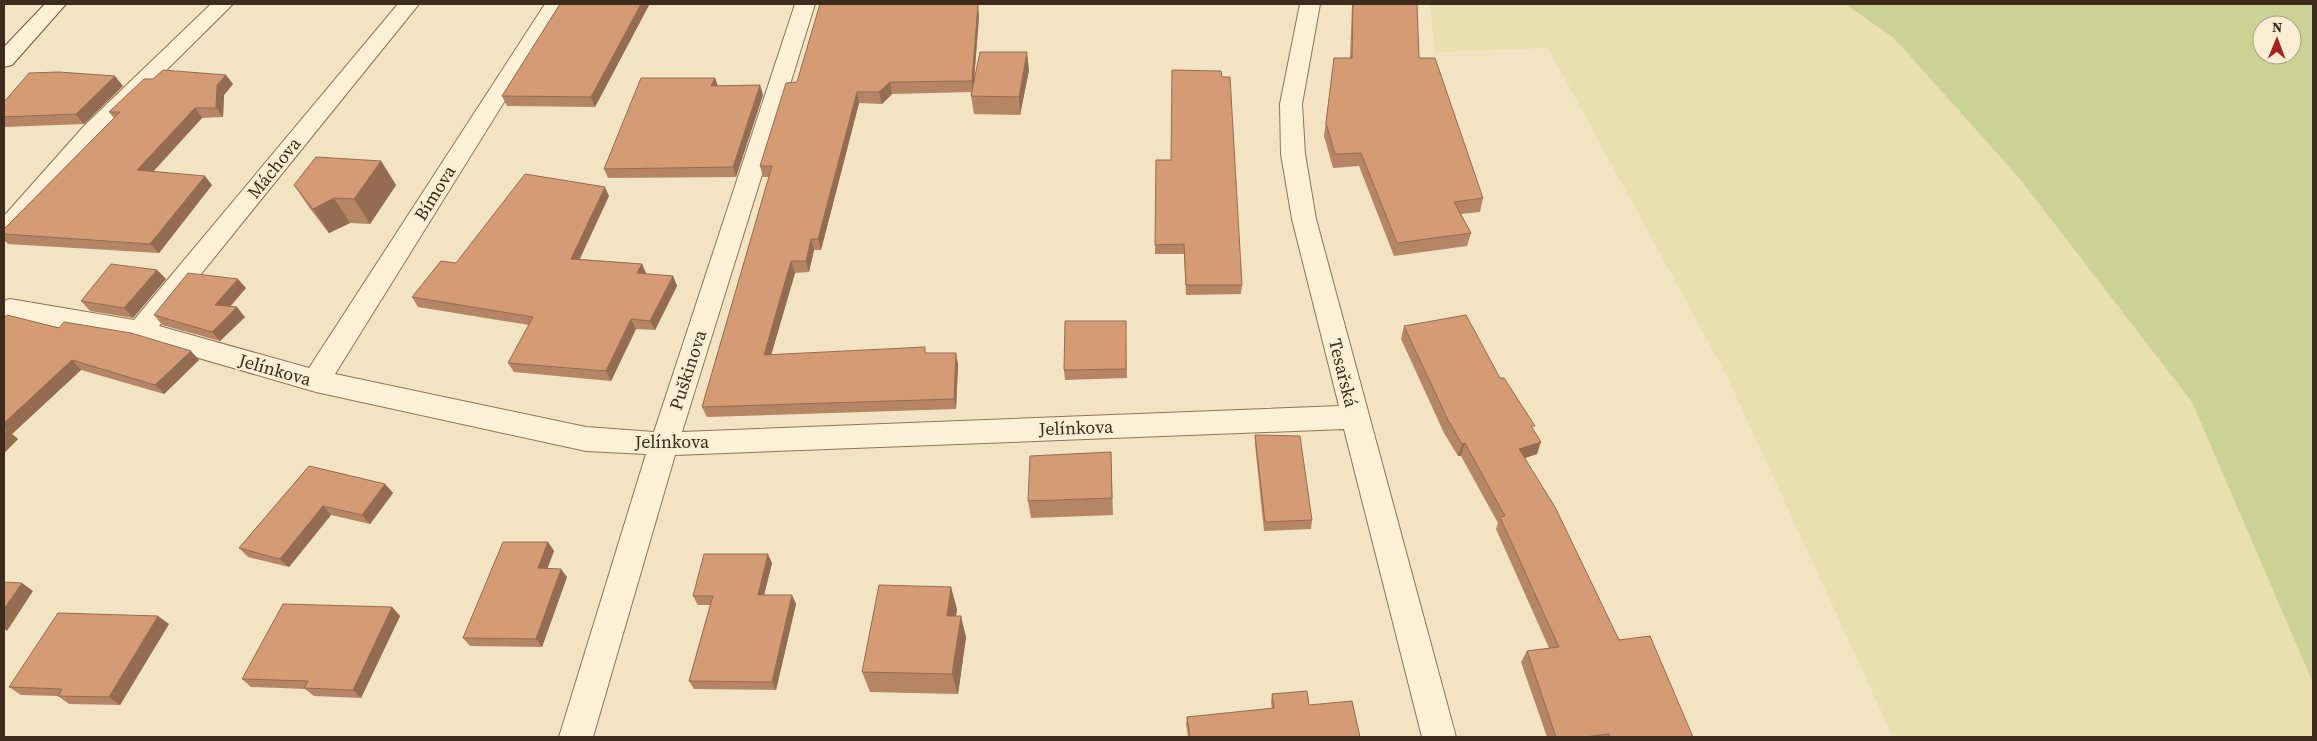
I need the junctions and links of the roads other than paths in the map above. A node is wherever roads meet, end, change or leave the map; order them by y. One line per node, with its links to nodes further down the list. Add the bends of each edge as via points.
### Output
1 (56, 4): 7 (street)
2 (223, 4): 8 (street, via 92,131)
3 (409, 4): 10 (street, Máchova)
4 (554, 4): 11 (street, Bímova)
5 (805, 4): 13 (street, Puškinova)
6 (1310, 4): 12 (street, Tesařská, via 1291,104 1293,154 1304,219)
7 (7, 52)
8 (4, 232)
9 (4, 311): 10 (street, Jelínkova, via 10,309)
10 (140, 331): 11 (street, Jelínkova)
11 (316, 382): 13 (street, Jelínkova, via 586,440)
12 (1354, 417): 13 (street, Jelínkova); 15 (street, Tesařská)
13 (664, 444): 14 (street, Puškinova)
14 (576, 737)
15 (1439, 737)

